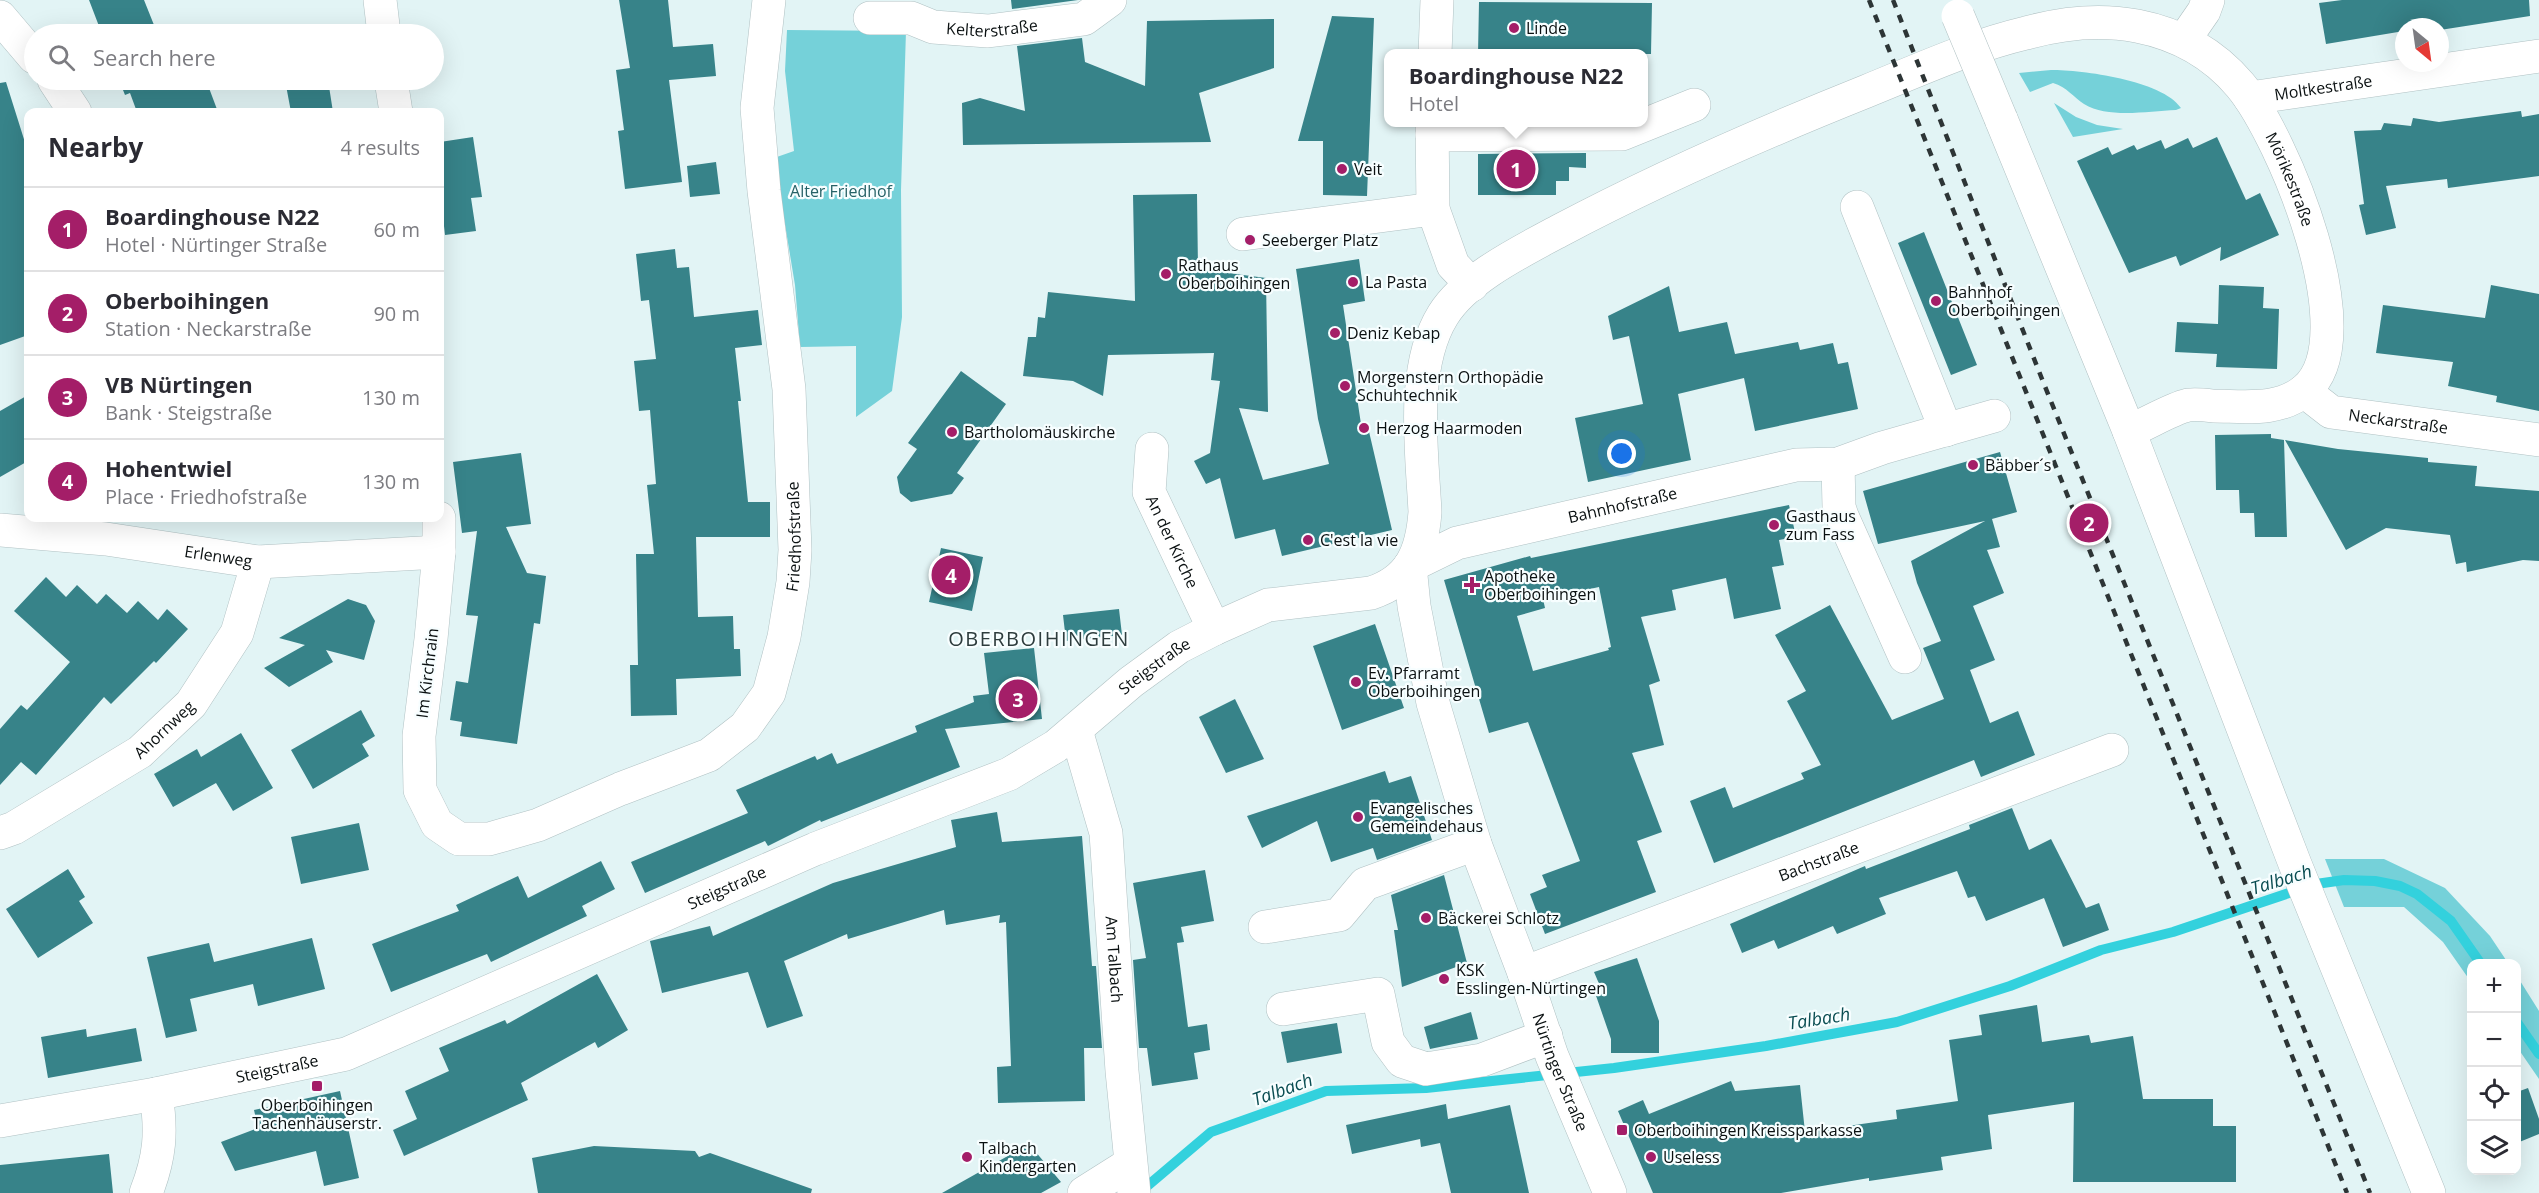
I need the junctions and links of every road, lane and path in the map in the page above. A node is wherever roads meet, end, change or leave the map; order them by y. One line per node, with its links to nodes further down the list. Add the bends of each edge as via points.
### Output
1 (380, 0): 9 (street)
2 (769, 0): 43 (street, Friedhofstraße, via 757,108 789,389 795,550 784,637 769,693 745,727 709,755 538,825 489,839 459,839)
3 (1110, 0): 8 (street, Kelterstraße, via 1084,19 988,31 933,27 911,18)
4 (1437, 0): 12 (street)
5 (2208, 0): 10 (street)
6 (1955, 8): 30 (street, bridge)
7 (0, 17): 11 (street)
8 (870, 18)
9 (383, 24)
10 (2184, 40): 16 (street, Mörikestraße, via 2218,63); 26 (street, Mörikestraße, via 2140,27 2090,22 2060,25 1992,43 1712,156 1546,238)
11 (24, 45)
12 (1435, 49)
13 (2539, 56): 16 (street, Moltkestraße)
14 (61, 90): 18 (street)
15 (393, 90): 19 (street)
16 (2250, 98): 27 (street, Mörikestraße, via 2284,160 2325,287 2326,357 2319,375)
17 (1694, 105): 20 (street)
18 (72, 108)
19 (395, 108)
20 (1648, 124)
21 (1639, 127): 22 (street, via 1622,134)
22 (1432, 129): 24 (street)
23 (1857, 207): 29 (street)
24 (1433, 209): 25 (street); 26 (street, via 1453,265)
25 (1244, 234)
26 (1472, 285): 38 (street, Nürtinger Straße, via 1445,311 1430,338 1421,381 1424,532)
27 (2304, 391): 30 (street, via 2281,403 2261,407 2188,405); 31 (street, Neckarstraße, via 2331,412)
28 (1994, 416): 29 (street, Bahnhofstraße)
29 (1946, 430): 33 (street, Bahnhofstraße)
30 (2129, 431): 56 (street, via 2295,864)
31 (2539, 440)
32 (1152, 449): 39 (street, An der Kirche, via 1149,492)
33 (1838, 464): 38 (street, Bahnhofstraße, via 1796,465 1468,540 1445,547); 40 (street, via 1842,516)
34 (439, 522): 36 (street, Im Kirchrain)
35 (0, 530): 37 (street, Erlenweg, via 106,539)
36 (439, 552): 37 (street, Erlenweg); 43 (street, Im Kirchrain, via 419,736 420,790)
37 (258, 562): 44 (street, Ahornweg, via 237,633 190,704 140,752)
38 (1410, 566): 39 (street, Steigstraße, via 1392,584 1371,593 1268,605); 45 (street, Nürtinger Straße, via 1433,703)
39 (1214, 628): 41 (street, Steigstraße, via 1160,661)
40 (1905, 657)
41 (1076, 730): 50 (street, Steigstraße, via 1010,774 805,853 346,1054); 52 (street, Am Talbach, via 1106,833)
42 (2112, 750): 47 (street, Bachstraße)
43 (437, 824)
44 (0, 833)
45 (1475, 844): 46 (street, via 1365,884 1339,915); 47 (street, Nürtinger Straße)
46 (1265, 927)
47 (1524, 973): 49 (street, Nürtinger Straße)
48 (1283, 1009): 49 (street, via 1378,993 1388,1042 1401,1061 1426,1069)
49 (1549, 1046): 55 (street, Nürtinger Straße)
50 (156, 1094): 51 (street, Steigstraße); 53 (street, via 161,1125 155,1171)
51 (0, 1121)
52 (1132, 1178): 54 (street)
53 (146, 1193)
54 (1084, 1193)
55 (1611, 1193)
56 (2429, 1193)

